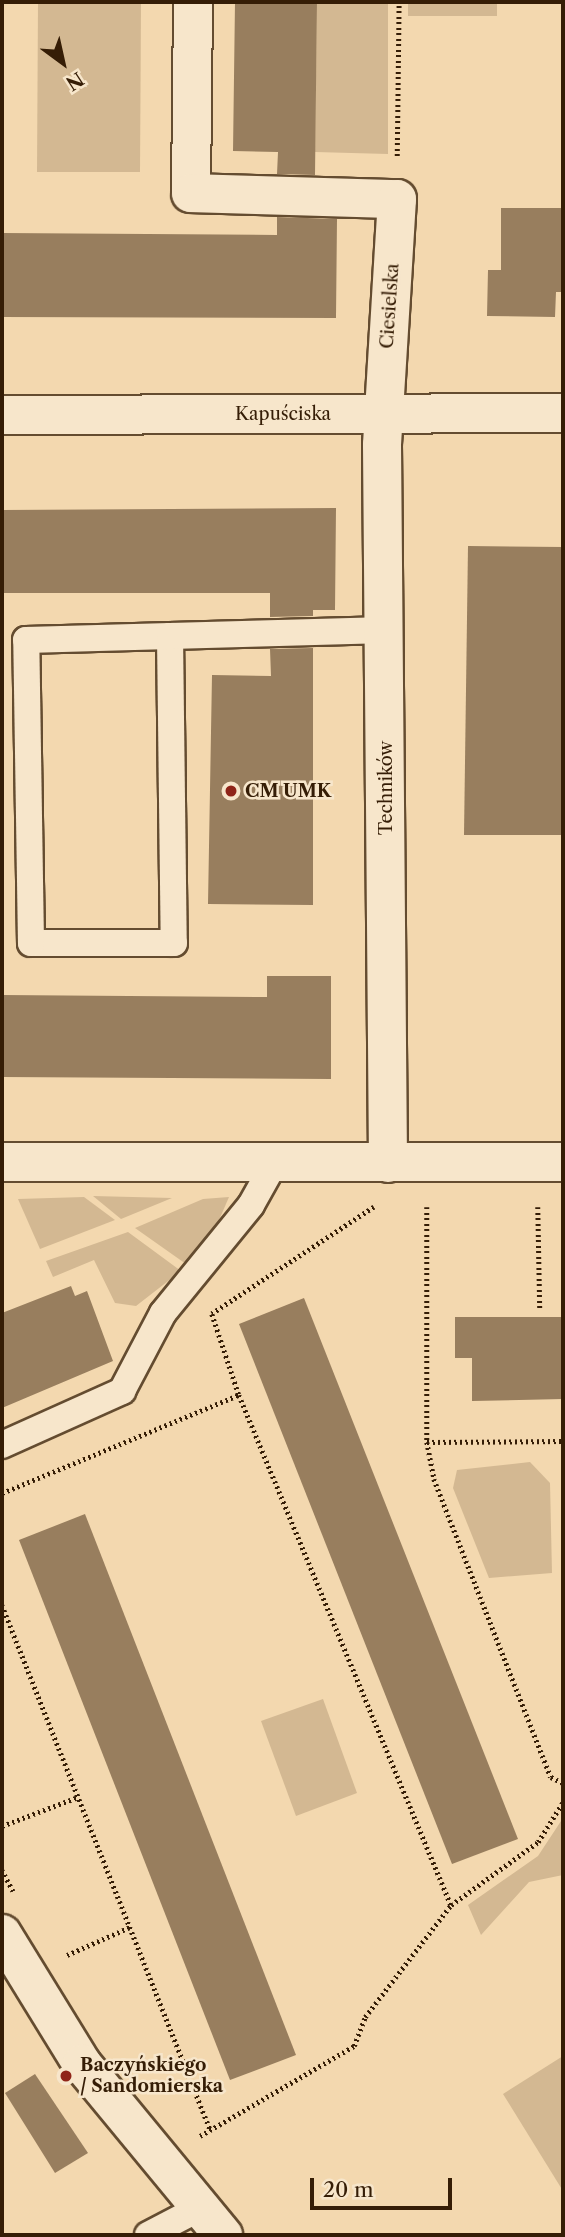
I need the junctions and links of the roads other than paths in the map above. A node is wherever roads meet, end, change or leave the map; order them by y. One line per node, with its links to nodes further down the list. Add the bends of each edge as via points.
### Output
1 (192, 2): 2 (street, Ciesielska, via 191,193 397,199)
2 (383, 413): 3 (street, Kapuściska); 4 (street, Kapuściska); 5 (street, Techników)
3 (563, 413)
4 (2, 415)
5 (387, 630): 6 (lane); 10 (street, Techników)
6 (170, 636): 6 (lane, via 174,943 31,943 26,640)
7 (2, 1162): 8 (street)
8 (275, 1162): 10 (street); 11 (lane, via 251,1205 163,1313 122,1391)
9 (563, 1162): 10 (street)
10 (388, 1163)
11 (2, 1445)
12 (8, 1958): 13 (street, via 82,2064)
13 (211, 2222): 14 (lane)
14 (148, 2235)

